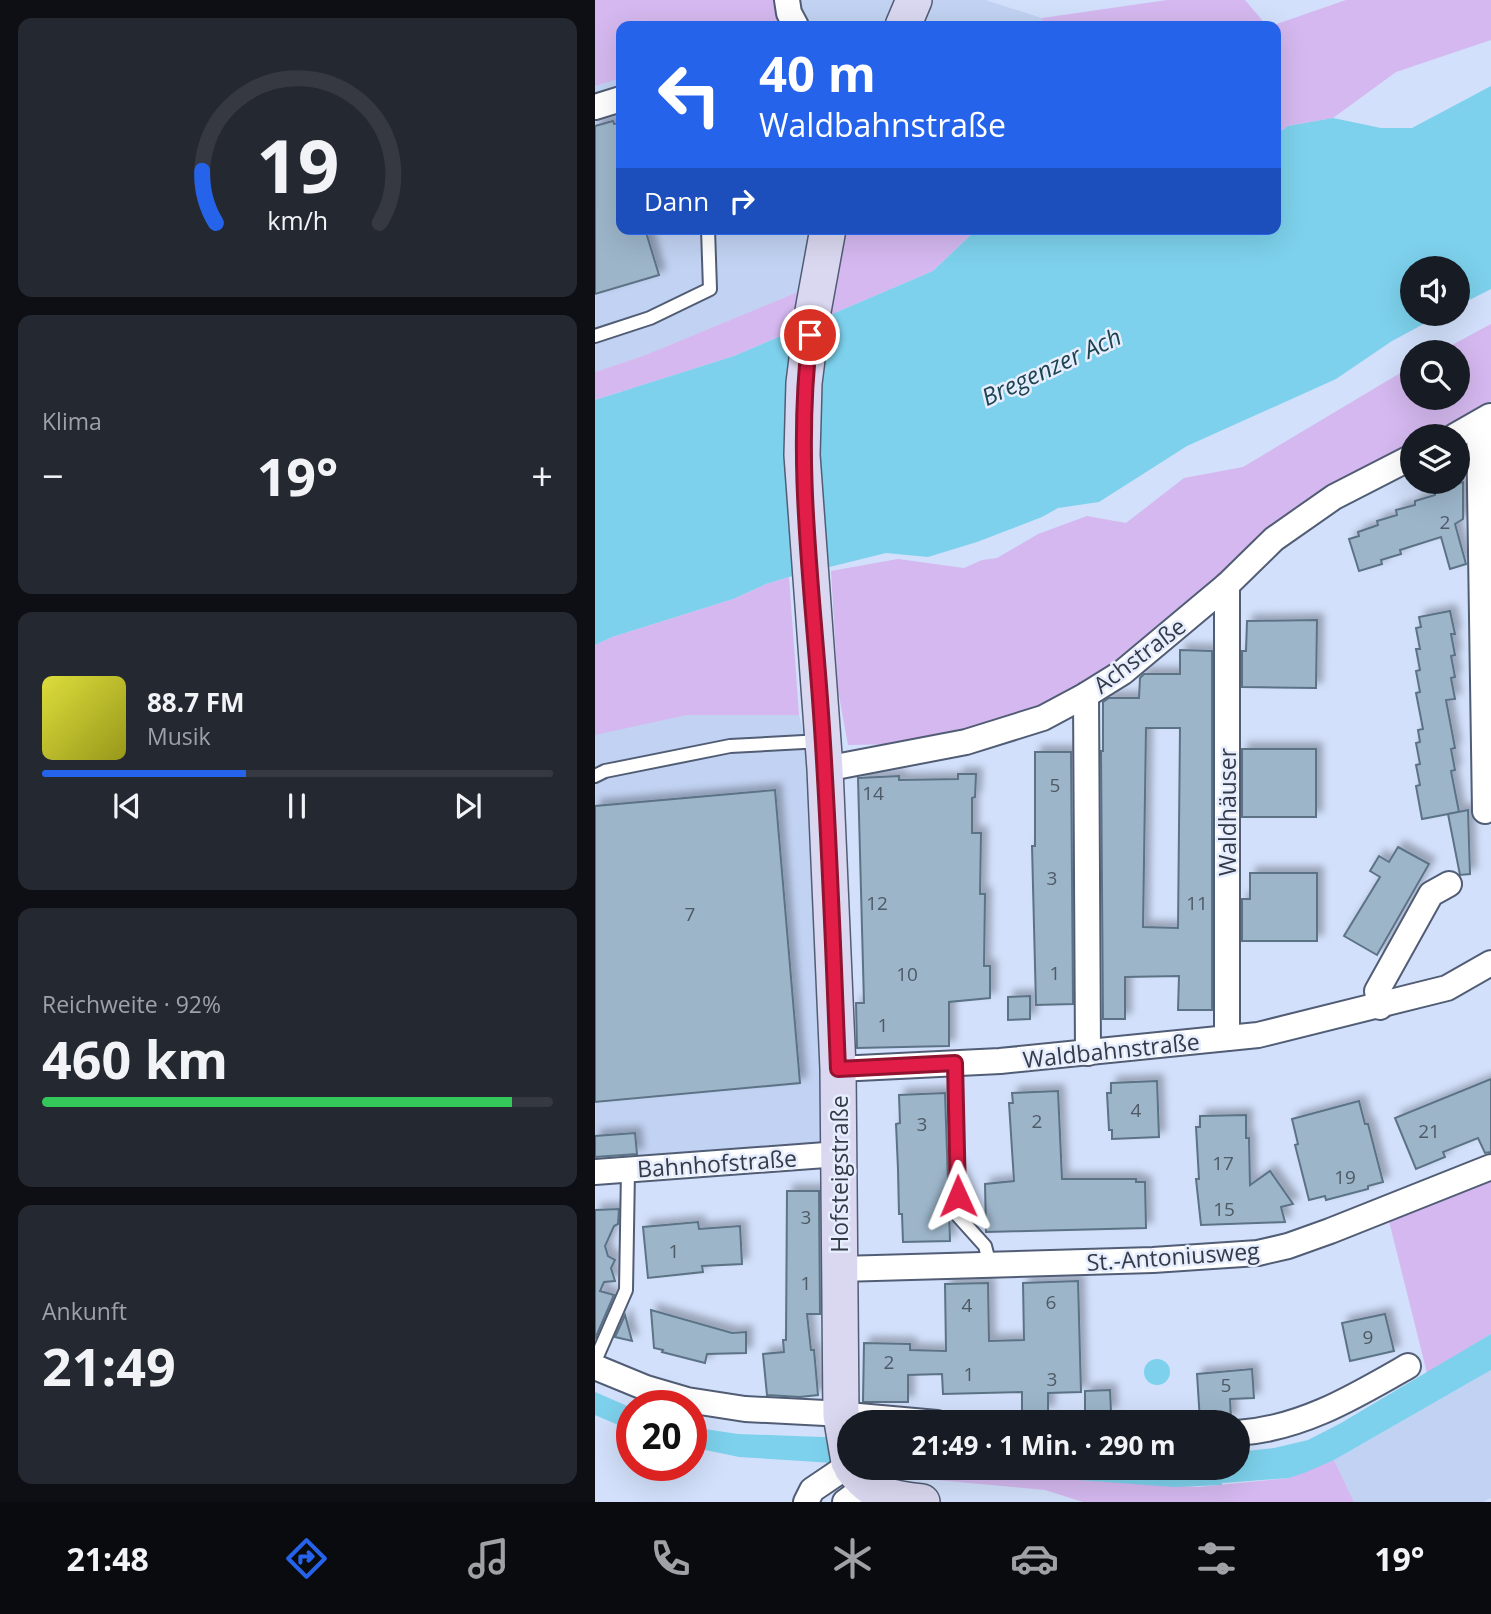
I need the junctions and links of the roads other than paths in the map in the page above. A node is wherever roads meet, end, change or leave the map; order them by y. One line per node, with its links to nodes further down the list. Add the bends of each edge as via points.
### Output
1 (787, 0): 3 (street)
2 (915, 0): 4 (main road)
3 (793, 21)
4 (905, 21)
5 (616, 101): 6 (street)
6 (595, 107)
7 (708, 235): 9 (lane, via 710,289 650,318)
8 (825, 245): 14 (main road, Hofsteigstraße, via 804,383 802,455)
9 (595, 336)
10 (1485, 420): 16 (street)
11 (1400, 463): 12 (street, Achstraße, via 1334,497 1274,539)
12 (1227, 585): 13 (street, Achstraße, via 1123,672); 20 (street, Waldhäuser)
13 (1086, 695): 14 (street, Achstraße, via 1043,718 966,742); 21 (street)
14 (824, 755): 15 (lane, via 730,746); 23 (main road, Hofsteigstraße)
15 (598, 772)
16 (1485, 811)
17 (1449, 884): 19 (street, via 1431,894 1397,954 1377,991)
18 (1491, 963): 19 (street, Waldbahnstraße, via 1447,988)
19 (1380, 1007): 20 (street, Waldbahnstraße)
20 (1227, 1038): 21 (street, Waldbahnstraße)
21 (1088, 1053): 22 (street, Waldbahnstraße)
22 (955, 1063): 23 (street, Waldbahnstraße); 28 (lane, via 958,1216 985,1246)
23 (838, 1069): 24 (main road, Hofsteigstraße)
24 (839, 1154): 26 (street, Bahnhofstraße); 29 (main road, Hofsteigstraße)
25 (1491, 1167): 28 (street, St.-Antoniusweg, via 1330,1231 1258,1253)
26 (628, 1170): 27 (street, Bahnhofstraße); 30 (lane, via 626,1290)
27 (595, 1172)
28 (990, 1265): 29 (street, St.-Antoniusweg)
29 (840, 1269): 33 (main road, Hofsteigstraße)
30 (595, 1361)
31 (1408, 1366): 35 (street, via 1338,1406)
32 (595, 1367): 34 (street, via 687,1400)
33 (841, 1410)
34 (837, 1415)
35 (1250, 1432)
36 (844, 1480): 38 (street, via 812,1490)
37 (859, 1480): 39 (main road, via 890,1498)
38 (806, 1502)
39 (922, 1502)

